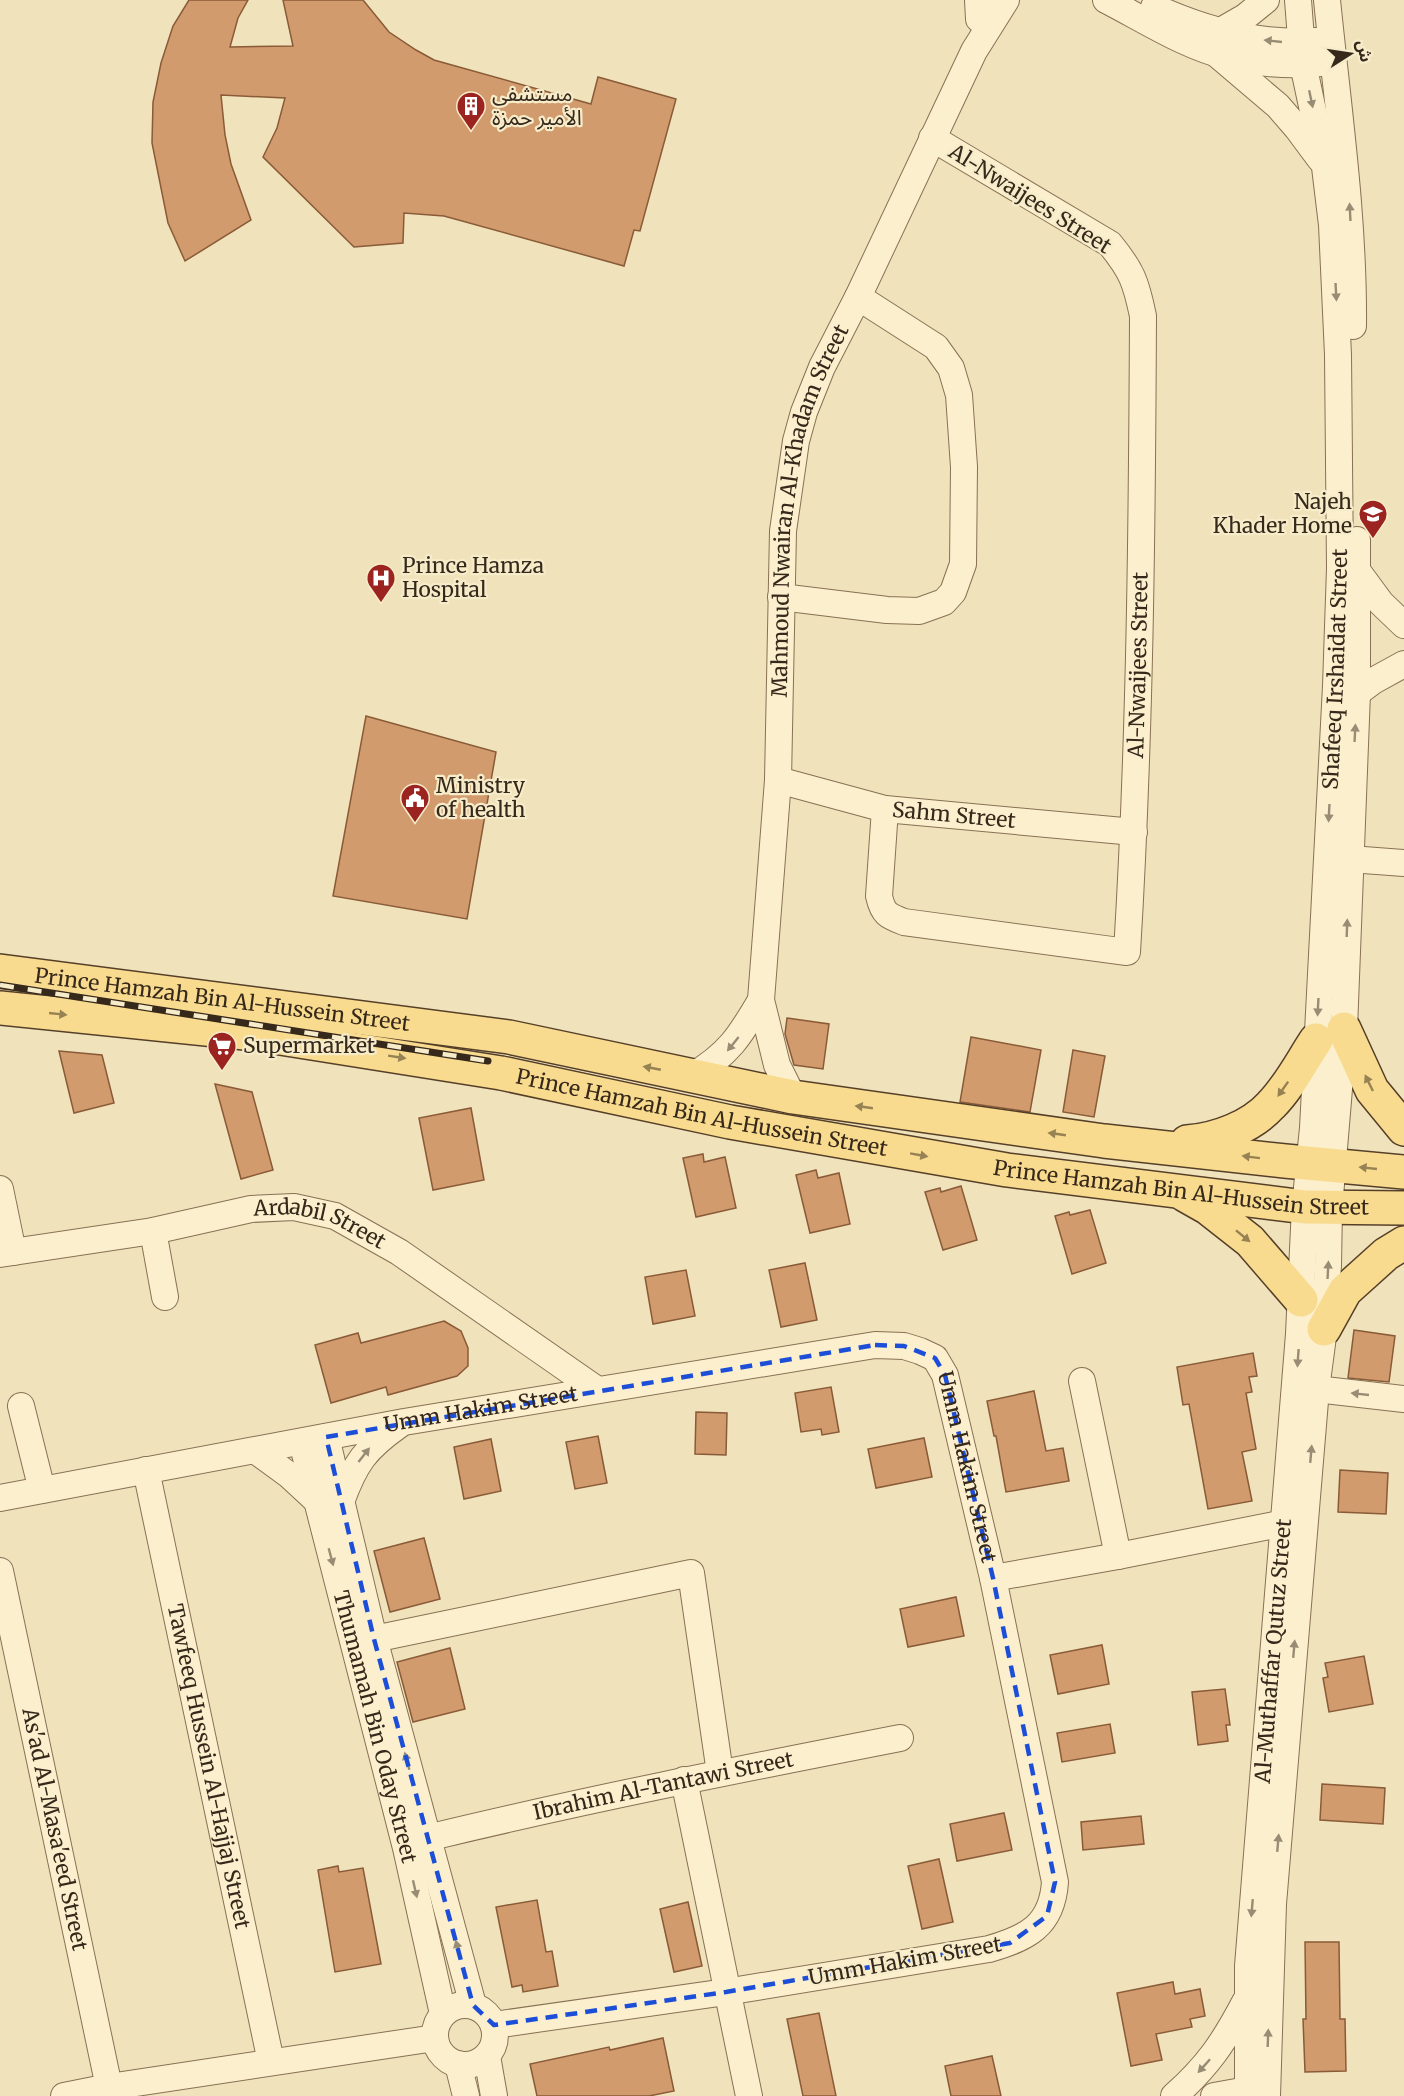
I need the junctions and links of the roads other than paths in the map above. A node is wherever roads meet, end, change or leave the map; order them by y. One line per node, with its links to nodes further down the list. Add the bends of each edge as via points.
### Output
1 (1006, 0): 9 (street, Mahmoud Nwairan Al-Khadam Street)
2 (1106, 0): 8 (street, via 1180,39)
3 (1141, 0): 8 (street)
4 (1266, 0): 8 (street)
5 (1298, 0): 11 (street, Shafeeq Irshaidat Street)
6 (1327, 0): 10 (street, Shafeeq Irshaidat Street)
7 (981, 6): 9 (street, Mahmoud Nwairan Al-Khadam Street)
8 (1217, 42): 11 (street, via 1272,41); 13 (street, via 1278,106)
9 (974, 51): 12 (street, Mahmoud Nwairan Al-Khadam Street)
10 (1332, 51): 11 (street); 15 (street, Shafeeq Irshaidat Street, one-way to 10, via 1353,280)
11 (1302, 53): 13 (street, Shafeeq Irshaidat Street, one-way to 13)
12 (932, 138): 14 (street, Mahmoud Nwairan Al-Khadam Street); 22 (street, Al-Nwaijees Street, via 1110,244 1136,284 1143,316 1142,550)
13 (1325, 167): 15 (street, Shafeeq Irshaidat Street, one-way to 15, via 1332,225)
14 (858, 297): 16 (street, Mahmoud Nwairan Al-Khadam Street, via 822,367 796,441 783,531); 16 (street, via 936,347 951,368 959,394 964,467 965,545 959,579 944,602 919,611)
15 (1349, 568): 17 (street); 19 (street, Shafeeq Irshaidat Street); 28 (street, Shafeeq Irshaidat Street, one-way to 28, via 1335,718)
16 (781, 597): 20 (street, Mahmoud Nwairan Al-Khadam Street)
17 (1404, 625)
18 (1404, 664): 19 (street)
19 (1357, 693): 23 (street, Shafeeq Irshaidat Street, one-way to 19)
20 (778, 780): 21 (street, Sahm Street); 26 (street, Mahmoud Nwairan Al-Khadam Street)
21 (885, 809): 22 (street, Sahm Street); 22 (street, Al-Nwaijees Street, via 879,896 889,916 904,922 1127,952)
22 (1134, 832)
23 (1350, 859): 24 (street); 28 (street, Shafeeq Irshaidat Street, one-way to 23)
24 (1404, 863)
25 (0, 971): 29 (main road, Prince Hamzah Bin Al-Hussein Street, one-way to 25, via 509,1037)
26 (761, 1000): 29 (street, Mahmoud Nwairan Al-Khadam Street, one-way to 29, via 730,1048); 30 (street, Mahmoud Nwairan Al-Khadam Street, via 777,1065)
27 (0, 1008): 36 (main road, Prince Hamzah Bin Al-Hussein Street, one-way to 36, via 290,1040 501,1073 730,1122 933,1158)
28 (1330, 1034): 31 (main road, one-way to 28); 32 (main road, one-way to 32, via 1271,1106 1258,1116 1225,1134 1200,1141); 33 (street, Shafeeq Irshaidat Street, via 1313,1128)
29 (692, 1076): 30 (main road, Prince Hamzah Bin Al-Hussein Street)
30 (793, 1097): 32 (main road, Prince Hamzah Bin Al-Hussein Street, one-way to 30)
31 (1404, 1129)
32 (1148, 1145): 33 (main road, Prince Hamzah Bin Al-Hussein Street, one-way to 32)
33 (1321, 1164): 34 (main road, Prince Hamzah Bin Al-Hussein Street, one-way to 33); 37 (street, Shafeeq Irshaidat Street)
34 (1404, 1172)
35 (0, 1189): 41 (street)
36 (1178, 1191): 37 (main road, Prince Hamzah Bin Al-Hussein Street); 43 (main road, one-way to 43, via 1208,1208 1250,1241)
37 (1317, 1208): 38 (main road, Prince Hamzah Bin Al-Hussein Street); 43 (street, Al-Muthaffar Qutuz Street); 44 (street, Al-Muthaffar Qutuz Street, one-way to 37, via 1328,1265)
38 (1404, 1208)
39 (153, 1231): 41 (street, Ardabil Street); 42 (street); 46 (street, Ardabil Street, via 251,1209 294,1206 335,1216 399,1252)
40 (1404, 1243): 44 (main road, via 1345,1291)
41 (7, 1253)
42 (165, 1297)
43 (1301, 1300): 58 (street, Al-Muthaffar Qutuz Street, one-way to 58)
44 (1324, 1329): 47 (street, Al-Muthaffar Qutuz Street)
45 (1082, 1381): 59 (street)
46 (596, 1389): 50 (street, Umm Hakim Street); 61 (street, Umm Hakim Street, via 875,1345 904,1346 935,1358 945,1375)
47 (1316, 1389): 48 (street, one-way to 47); 76 (street, Al-Muthaffar Qutuz Street, one-way to 47)
48 (1404, 1399)
49 (21, 1406): 54 (street)
50 (404, 1422): 51 (street, Umm Hakim Street); 57 (street, one-way to 50, via 364,1454)
51 (314, 1439): 52 (street, Umm Hakim Street); 56 (street, Thumamah Bin Oday Street); 57 (street, Thumamah Bin Oday Street)
52 (256, 1451): 53 (street, Umm Hakim Street); 56 (street)
53 (146, 1470): 54 (street, Umm Hakim Street); 73 (street, Tawfeeq Hussein Al-Hajjaj Street)
54 (42, 1490): 55 (street, Umm Hakim Street)
55 (0, 1498)
56 (316, 1500): 71 (street, Thumamah Bin Oday Street, one-way to 71, via 406,1848)
57 (341, 1502): 62 (street, Thumamah Bin Oday Street)
58 (1285, 1523): 59 (street); 68 (street, Al-Muthaffar Qutuz Street, one-way to 68)
59 (1118, 1556): 61 (street)
60 (0, 1571): 75 (street, As'ad Al-Masa'eed Street)
61 (993, 1578): 67 (street, Umm Hakim Street, via 1054,1882 1054,1899 1047,1916 1010,1943 989,1949)
62 (374, 1639): 64 (street, via 691,1573); 66 (street, Thumamah Bin Oday Street, one-way to 62)
63 (900, 1738): 64 (street, Ibrahim Al-Tantawi Street)
64 (720, 1773): 65 (street, Ibrahim Al-Tantawi Street)
65 (684, 1780): 66 (street, Ibrahim Al-Tantawi Street); 67 (street)
66 (427, 1838): 69 (street, Thumamah Bin Oday Street, one-way to 66)
67 (726, 1992): 70 (street, Umm Hakim Street); 80 (street)
68 (1246, 1999): 76 (street, Al-Muthaffar Qutuz Street); 81 (street, one-way to 81, via 1208,2064)
69 (473, 2006): 70 (street, via 482,2010); 71 (street, via 452,2007)
70 (494, 2025): 72 (street, via 495,2036)
71 (439, 2026): 73 (street); 74 (street, via 439,2050)
72 (487, 2056): 74 (street, via 473,2064); 79 (street)
73 (271, 2062): 75 (street)
74 (458, 2064): 78 (street)
75 (109, 2087): 77 (street)
76 (1257, 2092): 82 (street)
77 (64, 2096)
78 (466, 2096)
79 (494, 2096)
80 (749, 2096)
81 (1174, 2096)
82 (1214, 2096)

